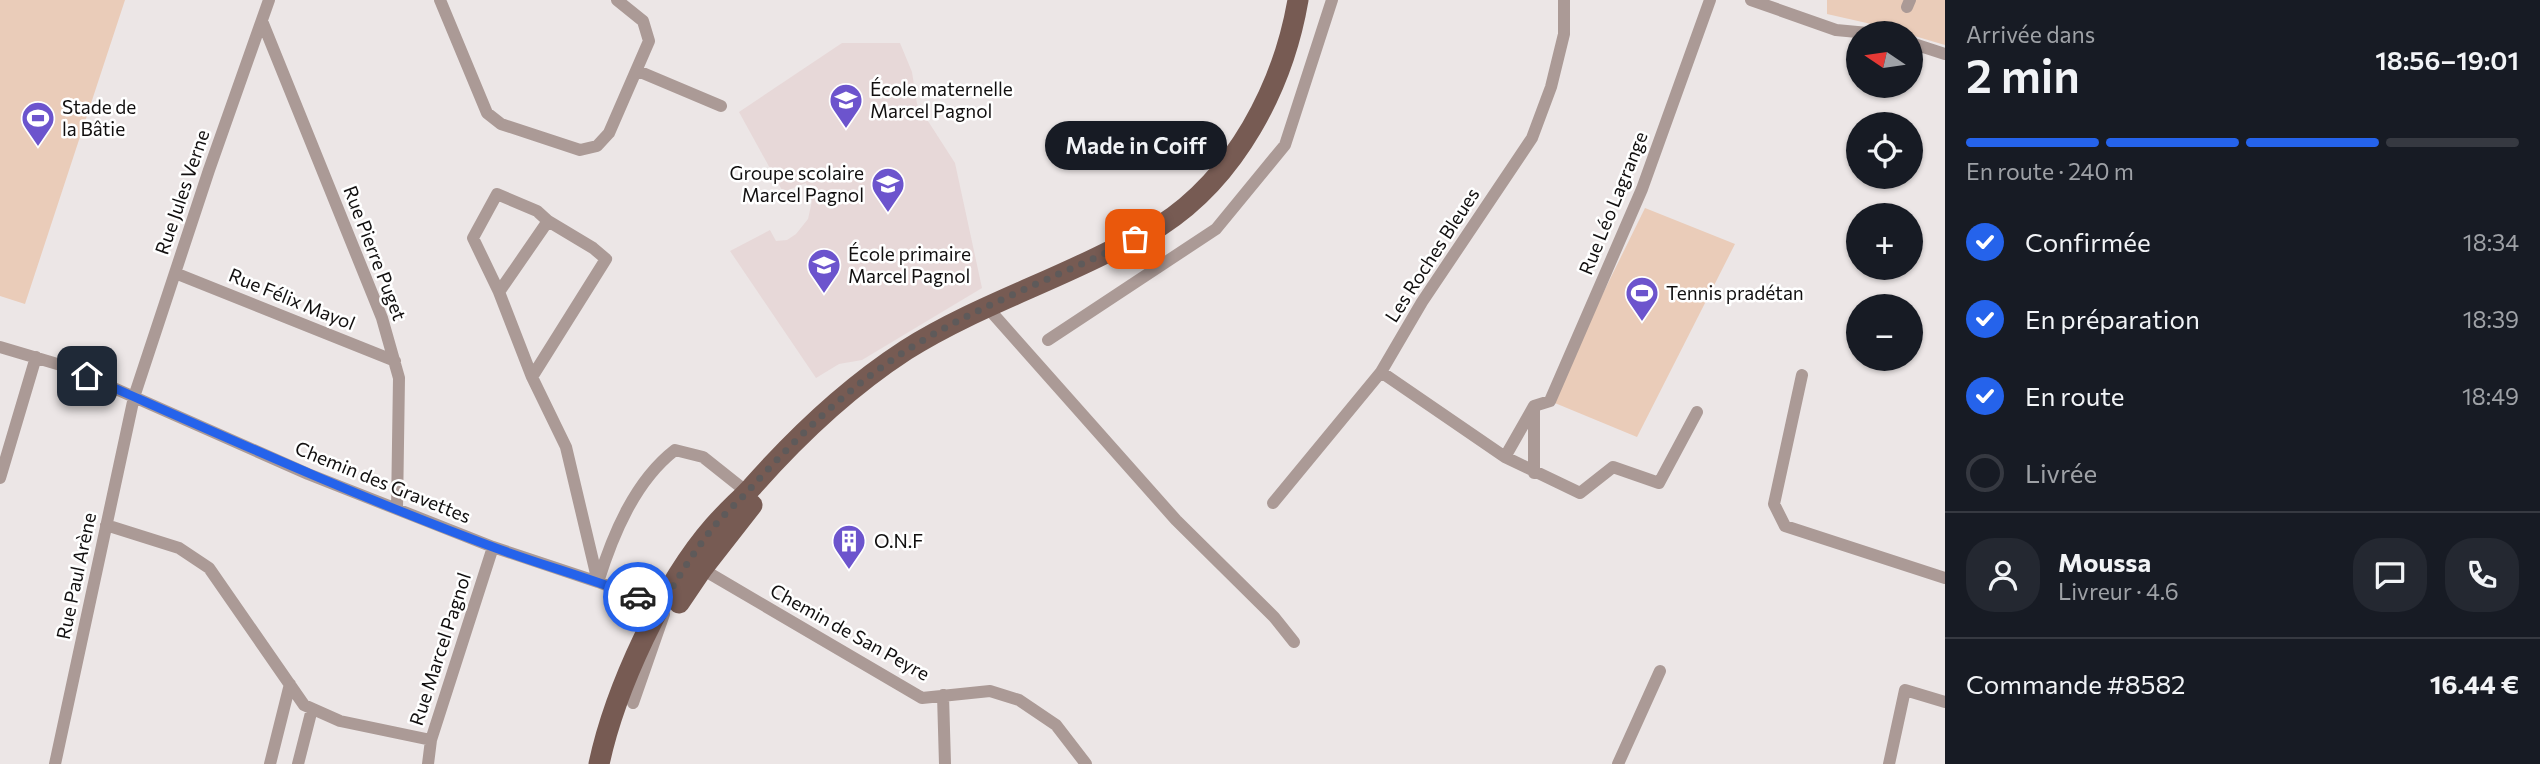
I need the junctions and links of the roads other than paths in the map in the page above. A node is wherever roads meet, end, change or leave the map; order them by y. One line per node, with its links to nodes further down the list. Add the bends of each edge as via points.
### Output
1 (269, 0): 9 (street, Rue Jules Verne)
2 (440, 0): 13 (street, via 487,113 501,124 580,150 597,146 609,133)
3 (617, 0): 13 (street, via 643,21 649,41)
4 (1298, 0): 18 (main road, via 1272,90 1249,132 1195,199 1160,226)
5 (1332, 0): 19 (street, via 1285,145 1216,229)
6 (1564, 0): 23 (street, Les Roches Bleues, via 1561,47 1532,138 1422,302)
7 (1710, 0): 27 (street, Rue Léo Lagrange, via 1642,189 1550,401)
8 (1751, 0): 10 (street)
9 (262, 21): 16 (street, Rue Jules Verne); 22 (street, Rue Pierre Puget, via 382,318)
10 (1846, 31)
11 (1923, 47): 12 (street)
12 (1945, 54)
13 (638, 71): 14 (street)
14 (721, 106)
15 (548, 221): 17 (street); 17 (street, via 537,211 497,194 473,238); 25 (street, via 606,259)
16 (175, 273): 22 (street, Rue Félix Mayol); 26 (street, Rue Jules Verne)
17 (499, 292): 25 (street)
18 (987, 307): 29 (main road, via 907,350 860,383); 42 (street, via 1177,520)
19 (1048, 340)
20 (0, 347): 21 (street, Chemin des Gravettes)
21 (36, 358): 26 (street, Chemin des Gravettes); 32 (street)
22 (395, 361): 35 (street, Rue Pierre Puget, via 399,378)
23 (1381, 372): 30 (street); 34 (street, Les Roches Bleues)
24 (1802, 375): 39 (street, via 1774,505 1785,526)
25 (532, 377): 40 (street, via 566,447)
26 (134, 397): 35 (street, Chemin des Gravettes); 36 (street, Rue Paul Arène)
27 (1534, 406): 30 (street, Rue Léo Lagrange); 31 (street)
28 (1697, 412): 31 (street, via 1659,483 1613,467 1580,493)
29 (810, 428): 33 (main road); 38 (main road)
30 (1505, 457): 31 (street)
31 (1534, 473)
32 (0, 478)
33 (747, 492): 40 (street, via 703,457 675,450 655,466 631,505 610,543); 41 (main road, via 714,526)
34 (1273, 503)
35 (397, 509): 37 (street, Chemin des Gravettes)
36 (106, 526): 44 (street, via 179,548 209,568); 50 (street, Rue Paul Arène)
37 (493, 547): 40 (street, Chemin des Gravettes); 49 (street, Rue Marcel Pagnol)
38 (702, 569): 45 (street, Chemin de San Peyre, via 922,698); 47 (main road, via 672,616)
39 (1945, 578)
40 (598, 582): 41 (street, Chemin des Gravettes)
41 (660, 608): 47 (street, via 664,614); 54 (main road, via 621,695)
42 (1294, 642)
43 (1660, 671): 58 (street)
44 (290, 684): 48 (street); 51 (street)
45 (943, 695): 56 (street); 57 (street, Chemin de San Peyre, via 990,691 1019,700 1056,726)
46 (1945, 702): 59 (street, via 1905,690)
47 (633, 703): 55 (main road, via 618,737)
48 (312, 709): 49 (street, via 340,721); 52 (street)
49 (431, 740): 53 (street, Rue Marcel Pagnol)
50 (55, 764)
51 (270, 764)
52 (298, 764)
53 (428, 764)
54 (599, 764)
55 (615, 764)
56 (945, 764)
57 (1086, 764)
58 (1618, 764)
59 (1889, 764)

